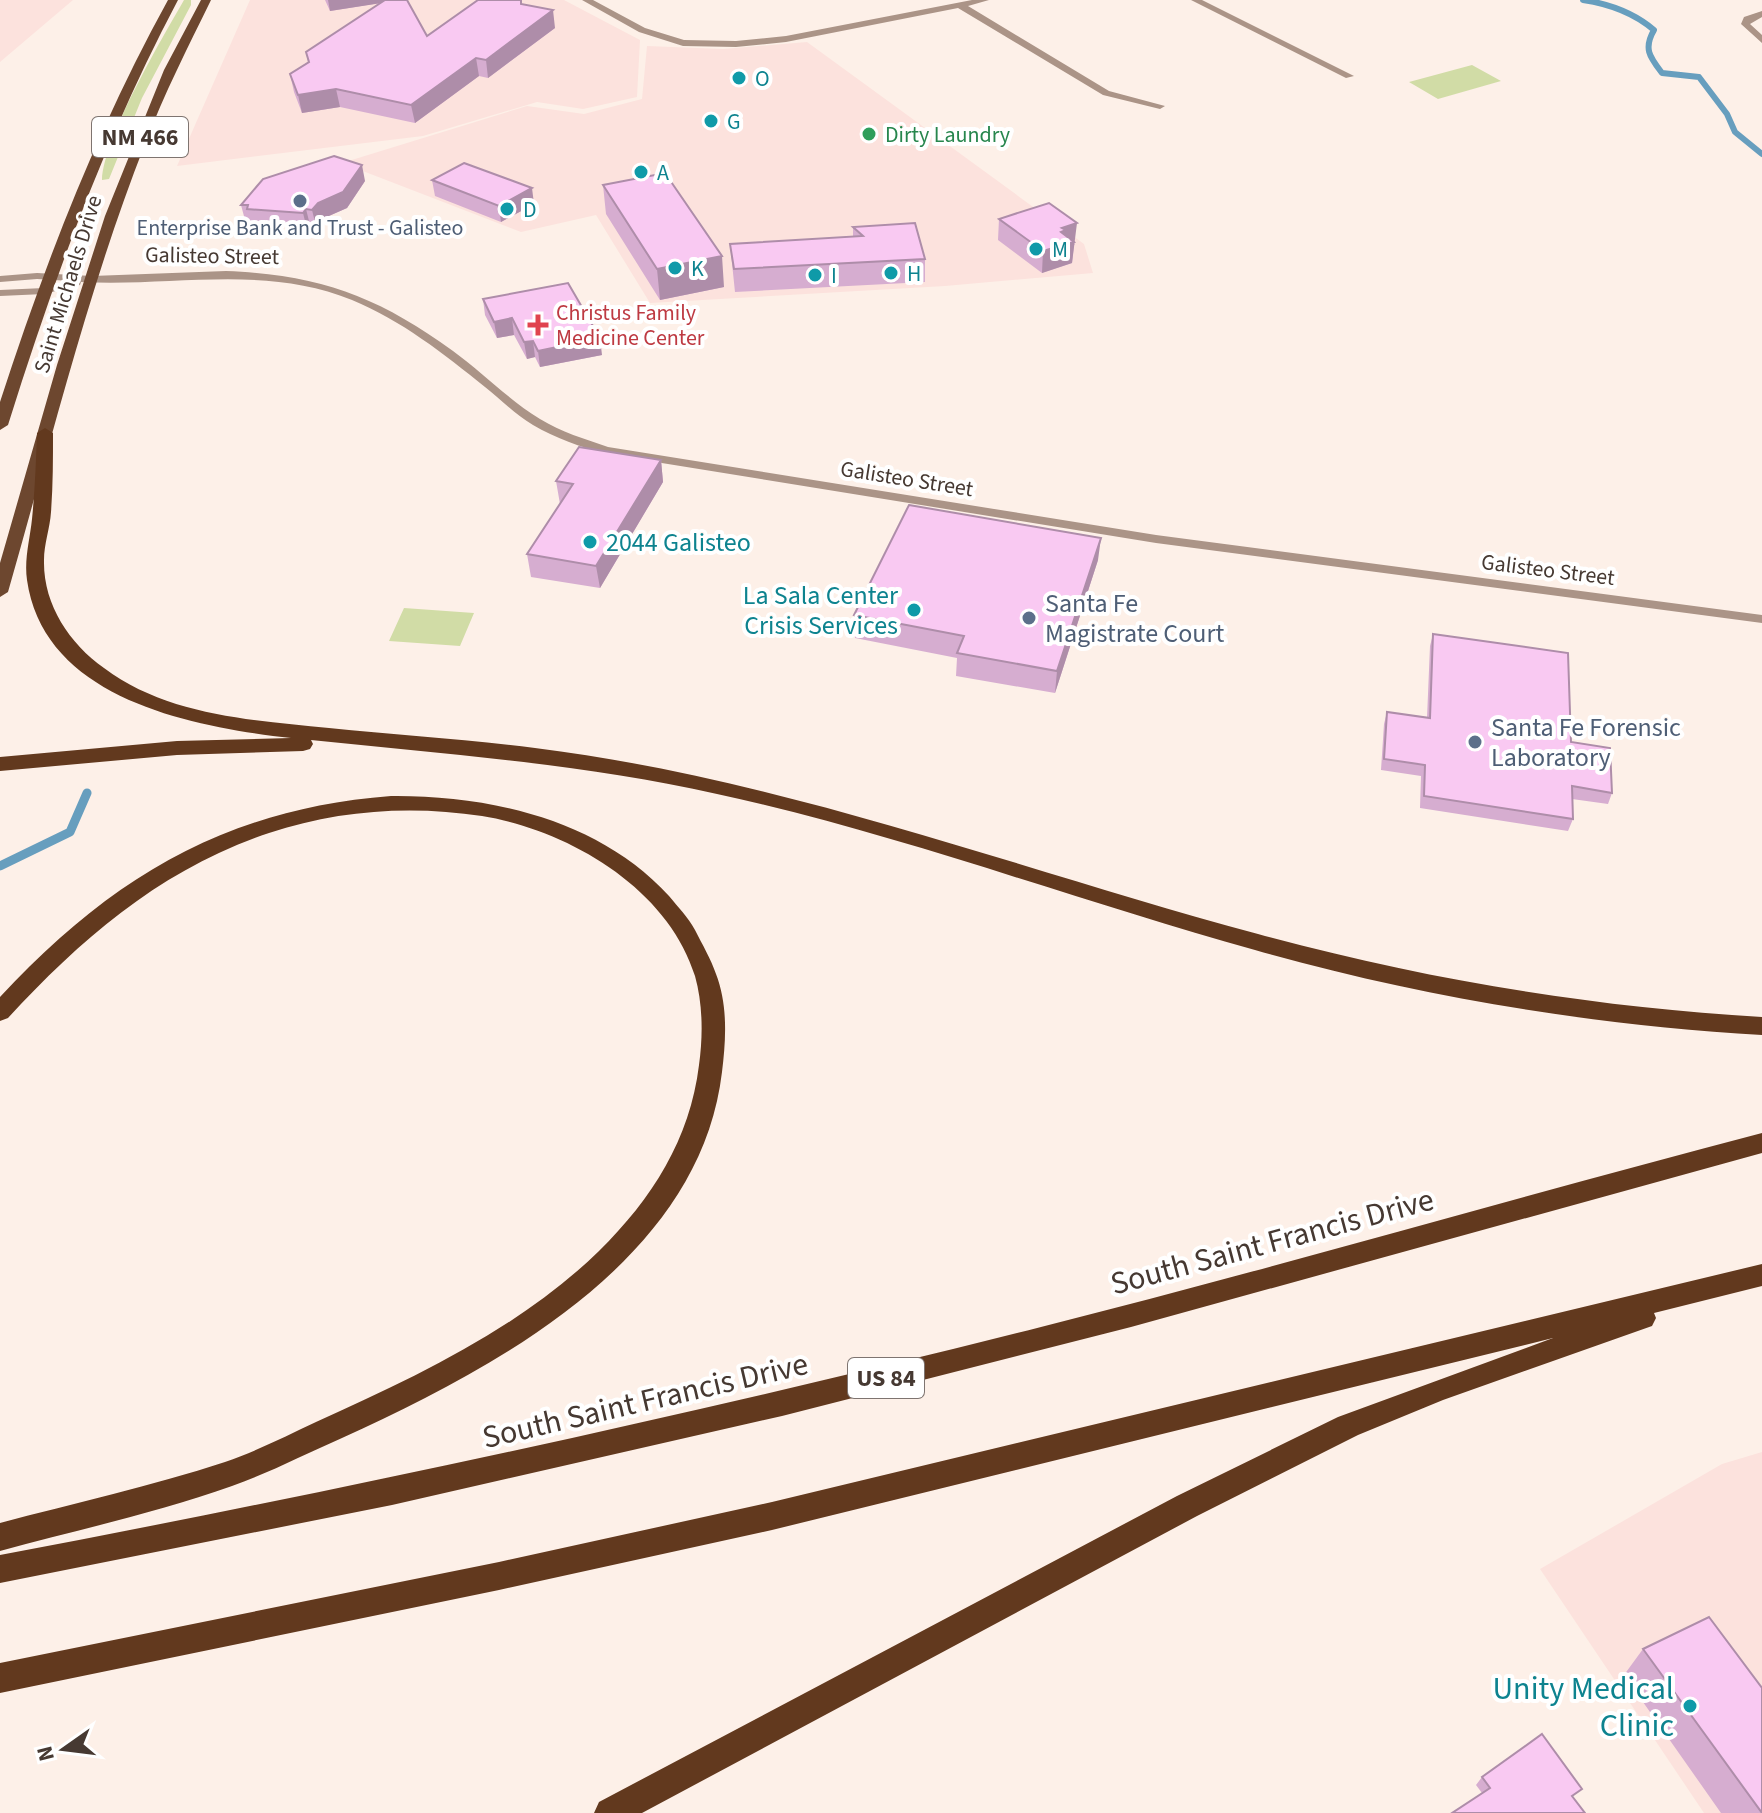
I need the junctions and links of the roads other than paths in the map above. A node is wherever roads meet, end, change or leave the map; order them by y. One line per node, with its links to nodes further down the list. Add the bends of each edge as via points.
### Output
1 (173, 0): 13 (main road, Saint Michaels Drive / NM 466, via 111,115)
2 (206, 0): 12 (main road, Saint Michaels Drive / NM 466, via 145,124)
3 (586, 0): 6 (street, via 642,30 683,43 736,44)
4 (985, 0): 6 (street)
5 (1195, 0): 9 (street)
6 (960, 5): 10 (street, via 1106,93)
7 (1762, 14): 8 (street, via 1745,24)
8 (1762, 40)
9 (1349, 76)
10 (1160, 106)
11 (0, 279): 13 (street, Galisteo Street)
12 (89, 279): 13 (street, Galisteo Street); 16 (main road, Saint Michaels Drive / NM 466); 18 (street, Galisteo Street, via 259,274 354,297 415,331 533,420 585,444 631,456 1156,539)
13 (46, 283): 14 (street, Galisteo Street); 15 (main road, Saint Michaels Drive / NM 466)
14 (0, 293)
15 (0, 425)
16 (45, 433): 17 (main road, Saint Michaels Drive / NM 466); 19 (highway, via 36,584 44,609 79,657 132,694 197,716)
17 (0, 592)
18 (1762, 619)
19 (380, 741): 20 (highway, via 226,745); 22 (highway, via 570,758 734,791 818,811 1254,942 1411,982 1604,1012)
20 (0, 764)
21 (0, 1012): 25 (highway, via 89,922 174,865 301,818 383,803 426,803 490,810 559,829 608,854 655,891 676,916 706,973 716,1049 693,1141 662,1195 590,1277 535,1320 380,1408 234,1472)
22 (1762, 1026)
23 (1762, 1143): 26 (highway, South Saint Francis Drive / US 84, via 1058,1335 706,1422 336,1506)
24 (1760, 1276): 27 (highway, via 772,1516); 28 (highway, via 1348,1426)
25 (0, 1537)
26 (0, 1569)
27 (0, 1678)
28 (610, 1813)

